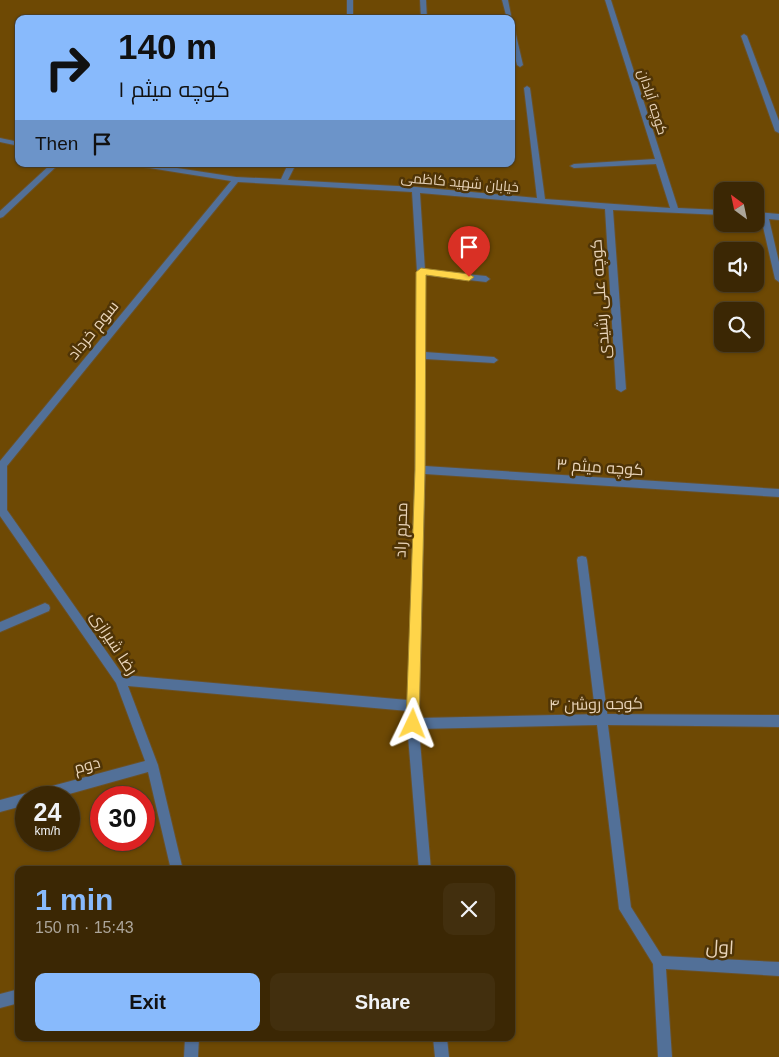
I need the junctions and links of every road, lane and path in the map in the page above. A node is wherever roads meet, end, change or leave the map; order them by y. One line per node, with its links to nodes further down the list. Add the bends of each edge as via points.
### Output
1 (350, 0): 5 (street)
2 (423, 0): 6 (street)
3 (505, 0): 7 (street)
4 (608, 0): 15 (street, کوچه آبادان)
5 (350, 15)
6 (424, 15)
7 (509, 15)
8 (744, 36): 12 (street)
9 (515, 43): 10 (street)
10 (520, 65)
11 (527, 88): 23 (street)
12 (779, 131)
13 (0, 140): 14 (street)
14 (15, 143)
15 (659, 161): 16 (street); 25 (street, کوچه آبادان)
16 (574, 166)
17 (52, 167): 27 (street)
18 (157, 167): 20 (street, خیابان شهید کاظمی)
19 (290, 167): 21 (street)
20 (236, 179): 21 (street, خیابان شهید کاظمی); 39 (street, سوم خرداد, via 2,465)
21 (283, 182): 22 (street, خیابان شهید کاظمی)
22 (416, 190): 23 (street, خیابان شهید کاظمی); 31 (street, محرم راد)
23 (541, 201): 24 (street, خیابان شهید کاظمی)
24 (609, 207): 25 (street, خیابان شهید کاظمی); 36 (street, کوچه علی رشیدی)
25 (675, 211): 26 (street, خیابان شهید کاظمی)
26 (714, 213)
27 (0, 215)
28 (764, 215): 29 (street)
29 (779, 217)
30 (764, 229): 33 (street)
31 (421, 272): 32 (street); 34 (street, محرم راد)
32 (486, 279)
33 (779, 280)
34 (420, 355): 35 (street); 37 (street, محرم راد)
35 (494, 360)
36 (621, 389)
37 (420, 470): 38 (street, کوچه میثم ۳); 44 (street, محرم راد)
38 (779, 493)
39 (1, 508): 43 (street, رضا شیرازی)
40 (582, 560): 45 (street)
41 (44, 608): 42 (street)
42 (0, 626)
43 (120, 680): 44 (street); 48 (street, رضا شیرازی)
44 (414, 706): 47 (street, محرم راد)
45 (602, 719): 46 (street, کوجه روشن ۴); 47 (street, کوجه روشن ۴); 54 (street, via 625,909)
46 (779, 721)
47 (413, 724): 53 (street, محرم راد)
48 (152, 765): 49 (street, دوم); 52 (street, رضا شیرازی)
49 (74, 786)
50 (15, 802): 51 (street)
51 (0, 806)
52 (177, 866)
53 (425, 866)
54 (659, 962): 55 (street, اول); 62 (street)
55 (779, 969)
56 (15, 997): 57 (street)
57 (0, 1001)
58 (192, 1041): 60 (street)
59 (440, 1041): 61 (street)
60 (191, 1057)
61 (442, 1057)
62 (665, 1057)

